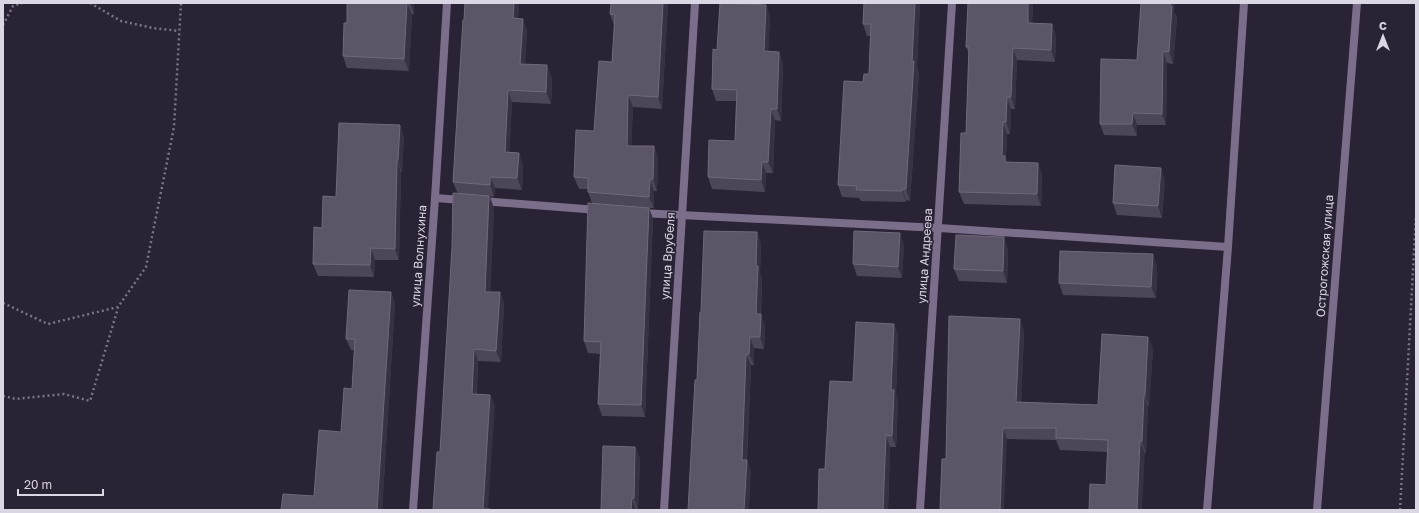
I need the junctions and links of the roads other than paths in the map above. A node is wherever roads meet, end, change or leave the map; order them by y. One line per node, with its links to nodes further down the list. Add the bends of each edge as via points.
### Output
1 (447, 3): 6 (street, улица Волнухина)
2 (696, 3): 9 (street, улица Врубеля)
3 (952, 3): 10 (street, улица Андреева)
4 (1244, 3): 11 (street)
5 (1357, 3): 16 (street, Острогожская улица)
6 (435, 198): 7 (street); 12 (street, улица Волнухина)
7 (605, 210)
8 (636, 212): 9 (street)
9 (683, 216): 10 (street); 13 (street, улица Врубеля)
10 (939, 228): 11 (street); 14 (street, улица Андреева)
11 (1228, 247): 15 (street)
12 (413, 510)
13 (664, 510)
14 (920, 510)
15 (1207, 510)
16 (1317, 510)

